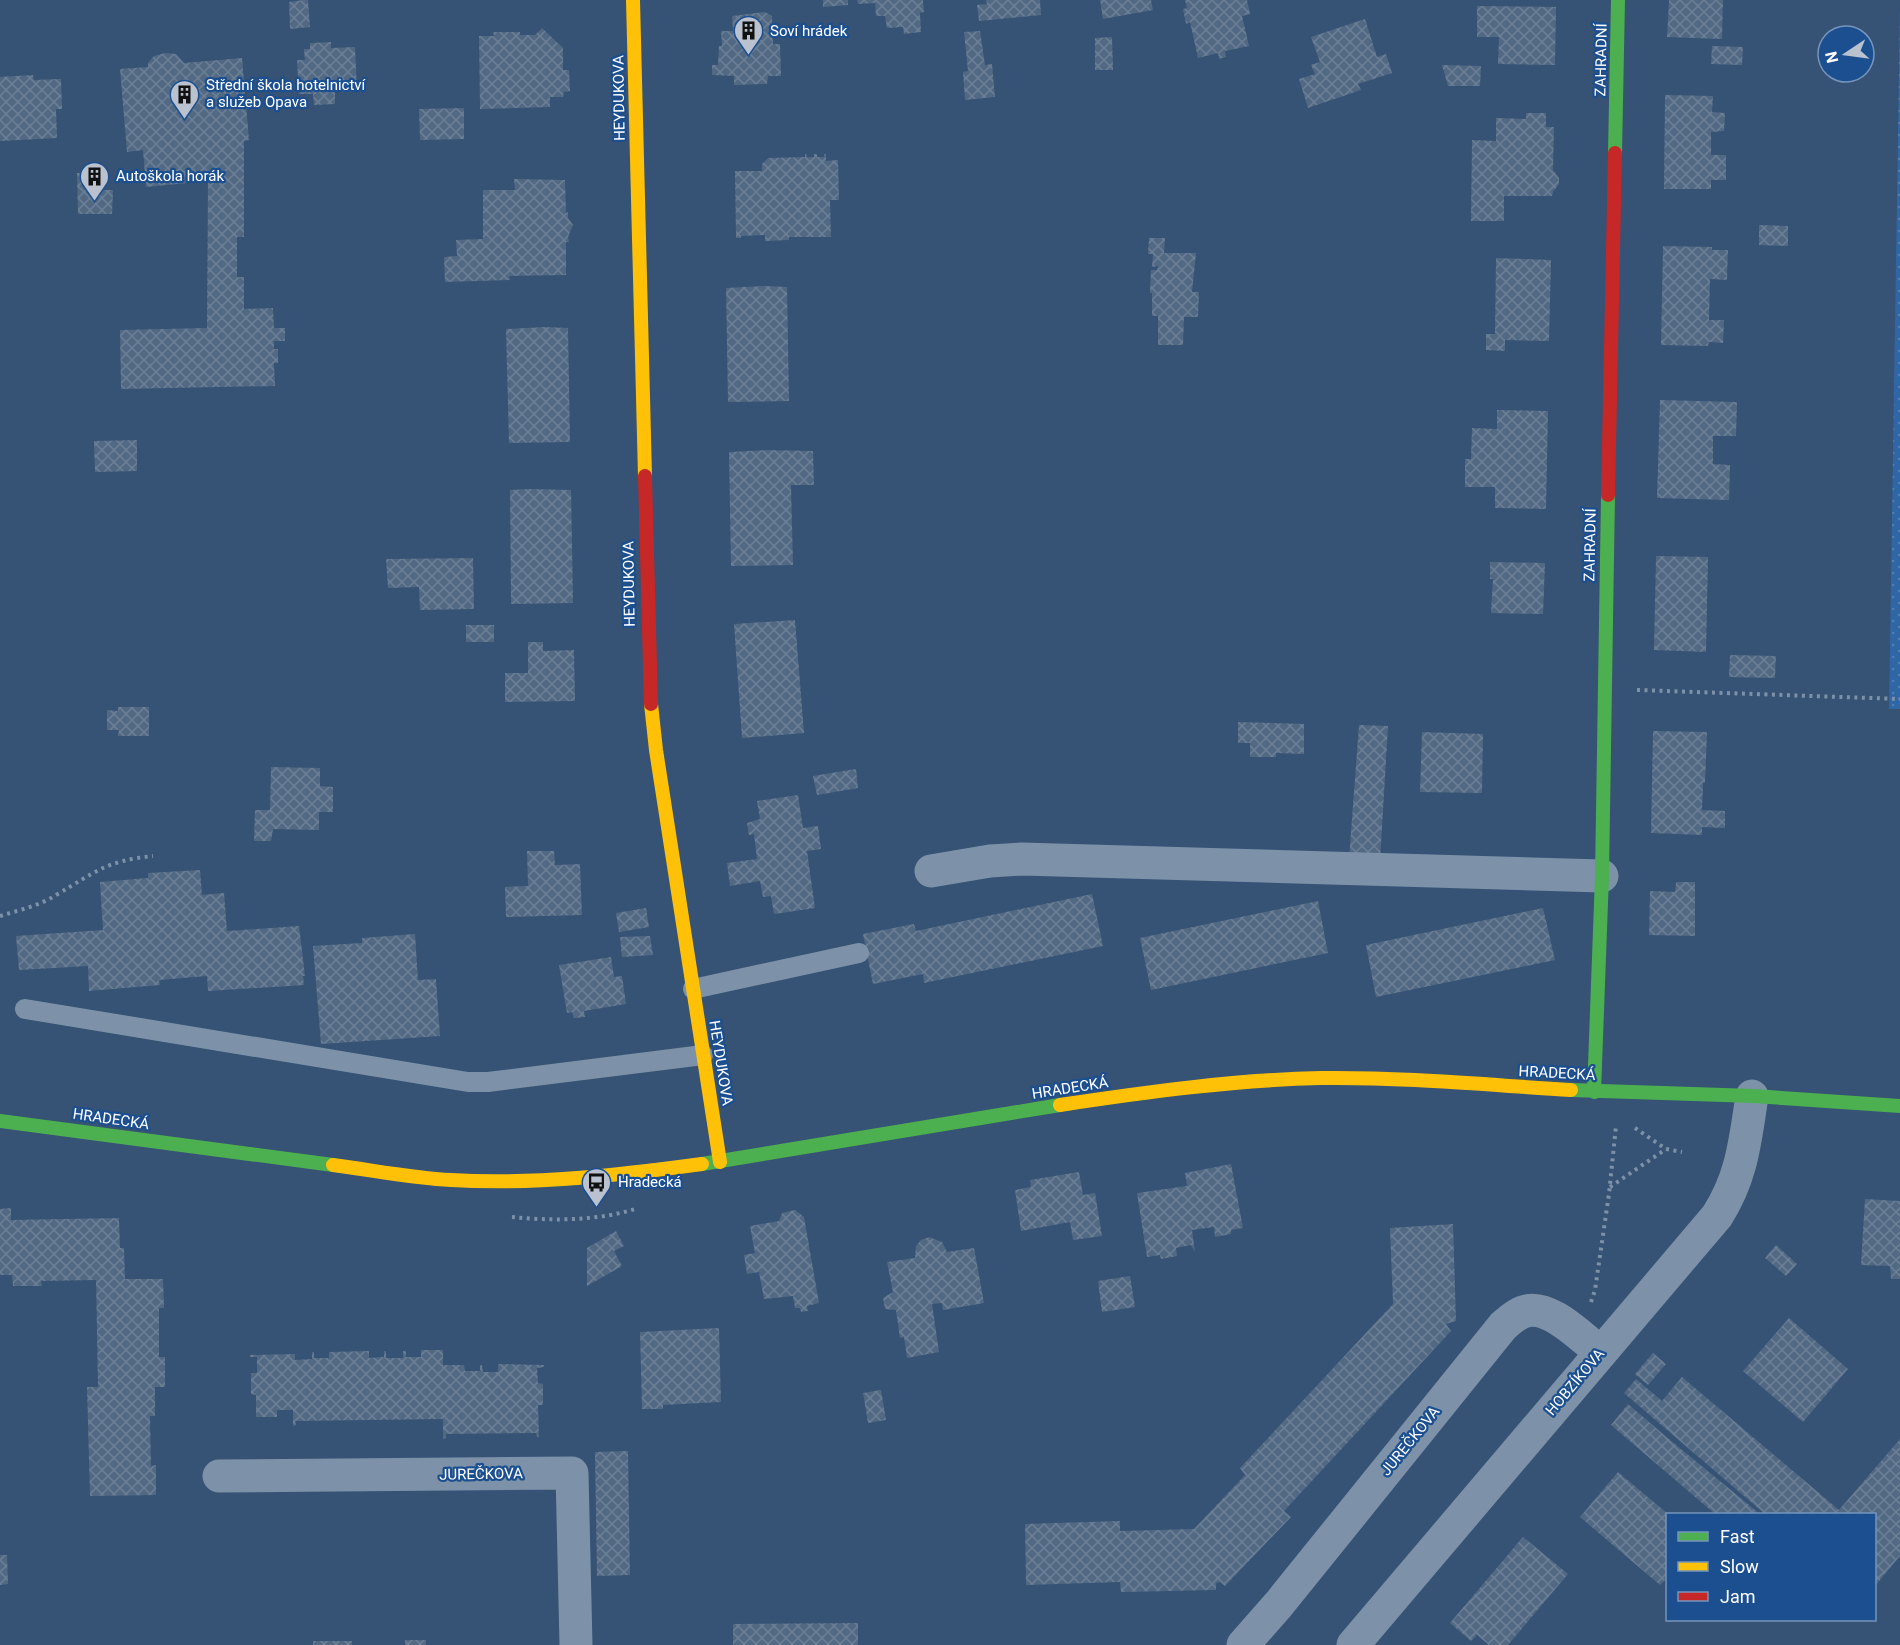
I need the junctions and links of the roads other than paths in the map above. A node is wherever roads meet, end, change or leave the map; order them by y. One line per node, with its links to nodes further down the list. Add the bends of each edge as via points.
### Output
1 (633, 0): 6 (street, HEYDUKOVA, via 648,664 656,750)
2 (1618, 0): 4 (street, ZAHRADNÍ)
3 (931, 871): 4 (street, via 990,861 1065,859)
4 (1602, 876): 9 (street, ZAHRADNÍ)
5 (860, 953): 6 (lane)
6 (693, 989): 8 (street, HEYDUKOVA)
7 (25, 1009): 8 (lane, via 468,1082)
8 (703, 1055): 13 (street, HEYDUKOVA)
9 (1594, 1092): 10 (street, HRADECKÁ); 13 (street, HRADECKÁ, via 1354,1079 1238,1082 1132,1095)
10 (1752, 1096): 11 (street, HRADECKÁ); 14 (street, HOBZÍKOVA, via 1740,1166 1728,1198 1694,1244)
11 (1900, 1106)
12 (0, 1121): 13 (street, HRADECKÁ, via 450,1180 519,1181 621,1175)
13 (720, 1162)
14 (1600, 1352): 17 (street, JUREČKOVA, via 1543,1311 1523,1312 1503,1326); 18 (street, HOBZÍKOVA)
15 (219, 1476): 16 (street, JUREČKOVA, via 572,1473)
16 (576, 1645)
17 (1243, 1645)
18 (1353, 1645)

